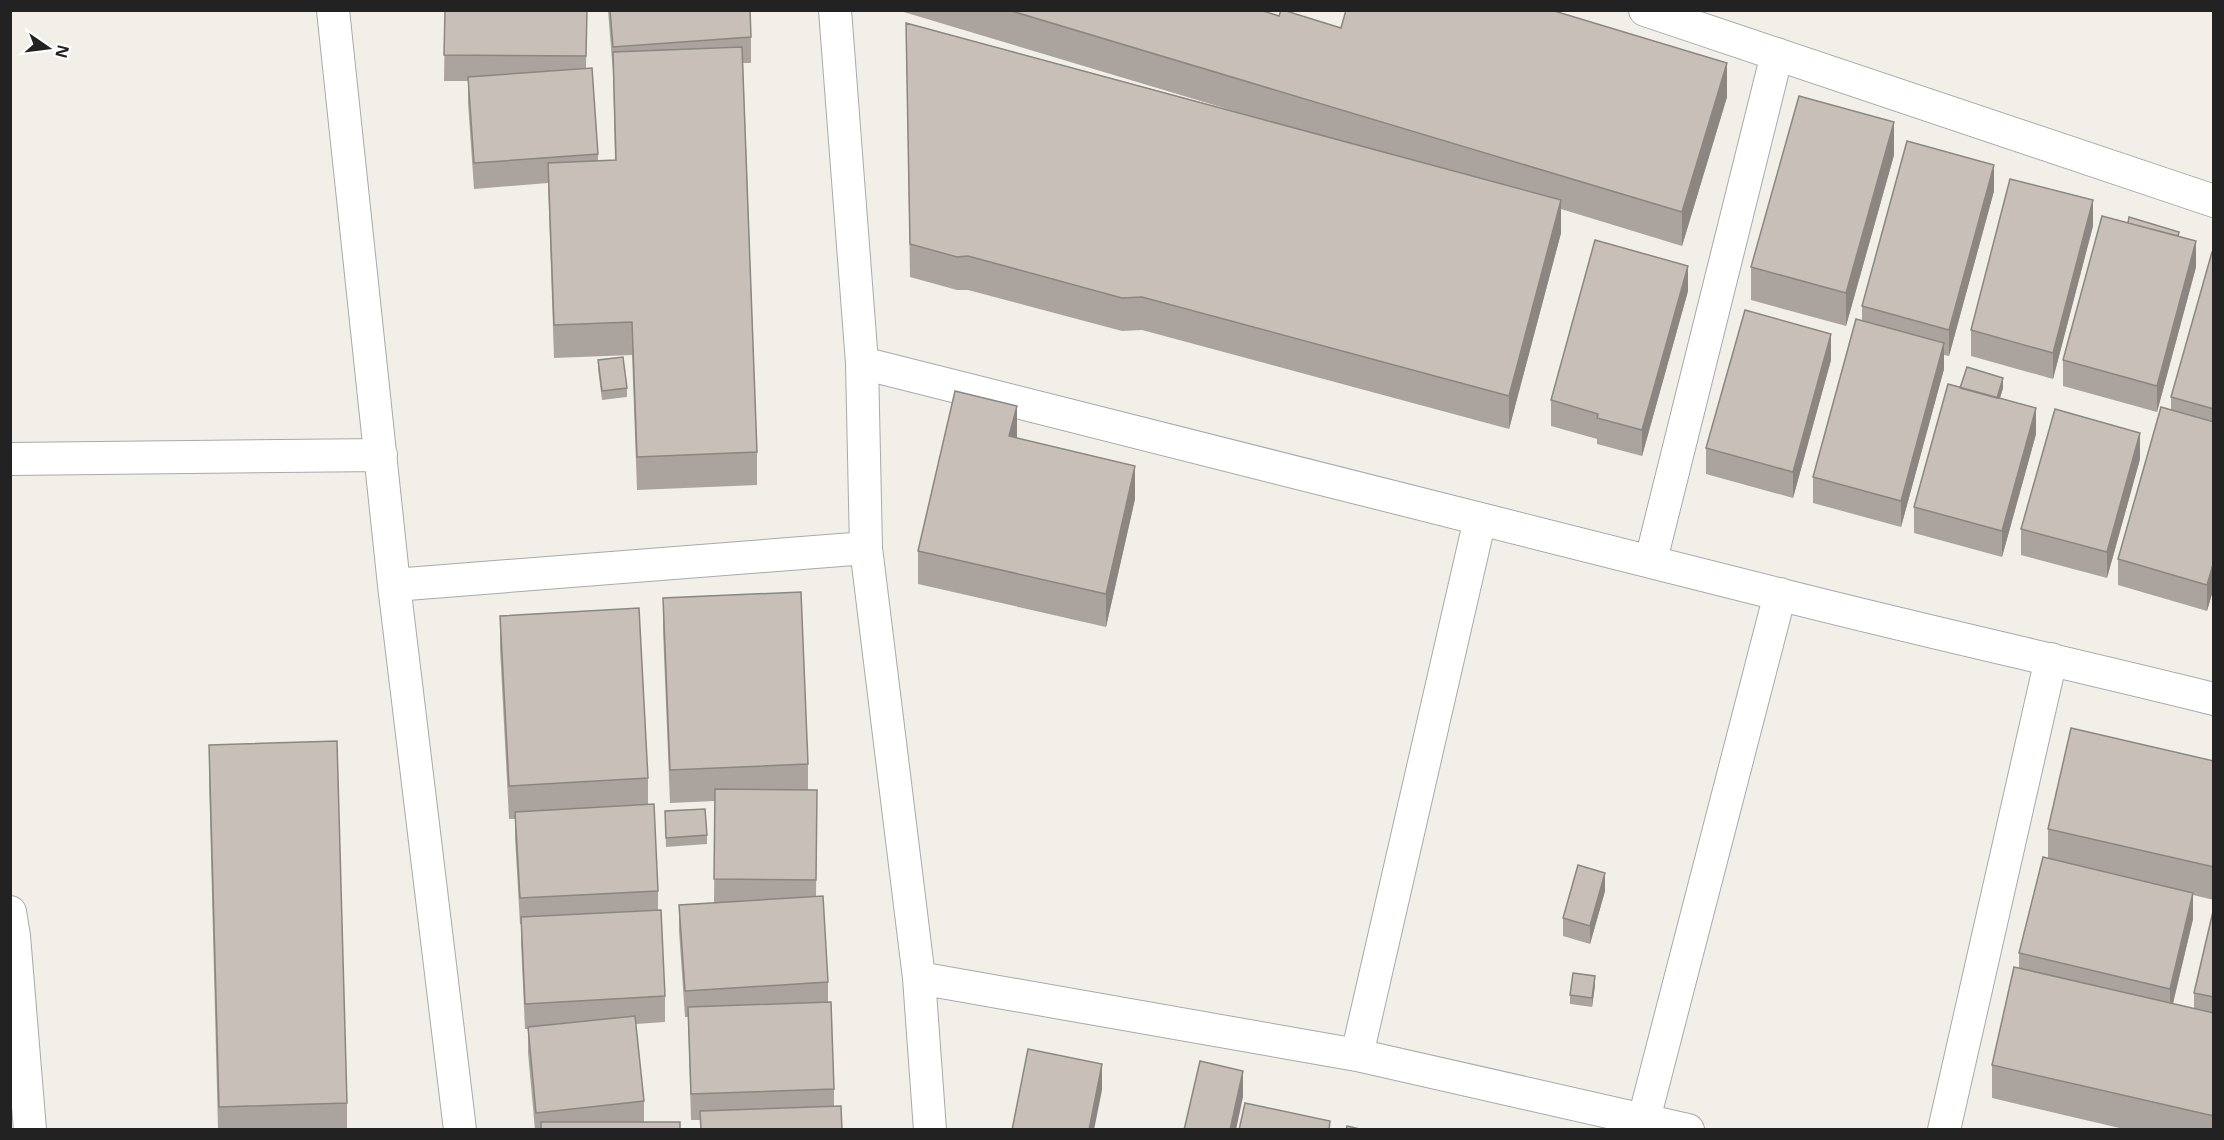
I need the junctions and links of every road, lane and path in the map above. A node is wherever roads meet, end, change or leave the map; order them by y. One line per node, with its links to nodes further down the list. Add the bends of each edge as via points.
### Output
1 (333, 10): 7 (street)
2 (835, 10): 6 (street)
3 (1645, 10): 4 (street)
4 (1777, 54): 5 (street); 11 (street)
5 (2214, 201)
6 (862, 363): 9 (street); 10 (street)
7 (381, 455): 8 (street); 12 (street)
8 (10, 459)
9 (1480, 519): 11 (street); 18 (street)
10 (866, 548): 12 (street); 17 (street)
11 (1651, 560): 13 (street)
12 (394, 585): 21 (street)
13 (1780, 594): 14 (street); 19 (street)
14 (2051, 659): 15 (street); 24 (street)
15 (2214, 699)
16 (12, 928): 20 (street)
17 (920, 978): 18 (street); 22 (street)
18 (1357, 1055): 19 (street)
19 (1644, 1119): 23 (street)
20 (30, 1130)
21 (460, 1130)
22 (930, 1130)
23 (1688, 1130)
24 (1944, 1130)

